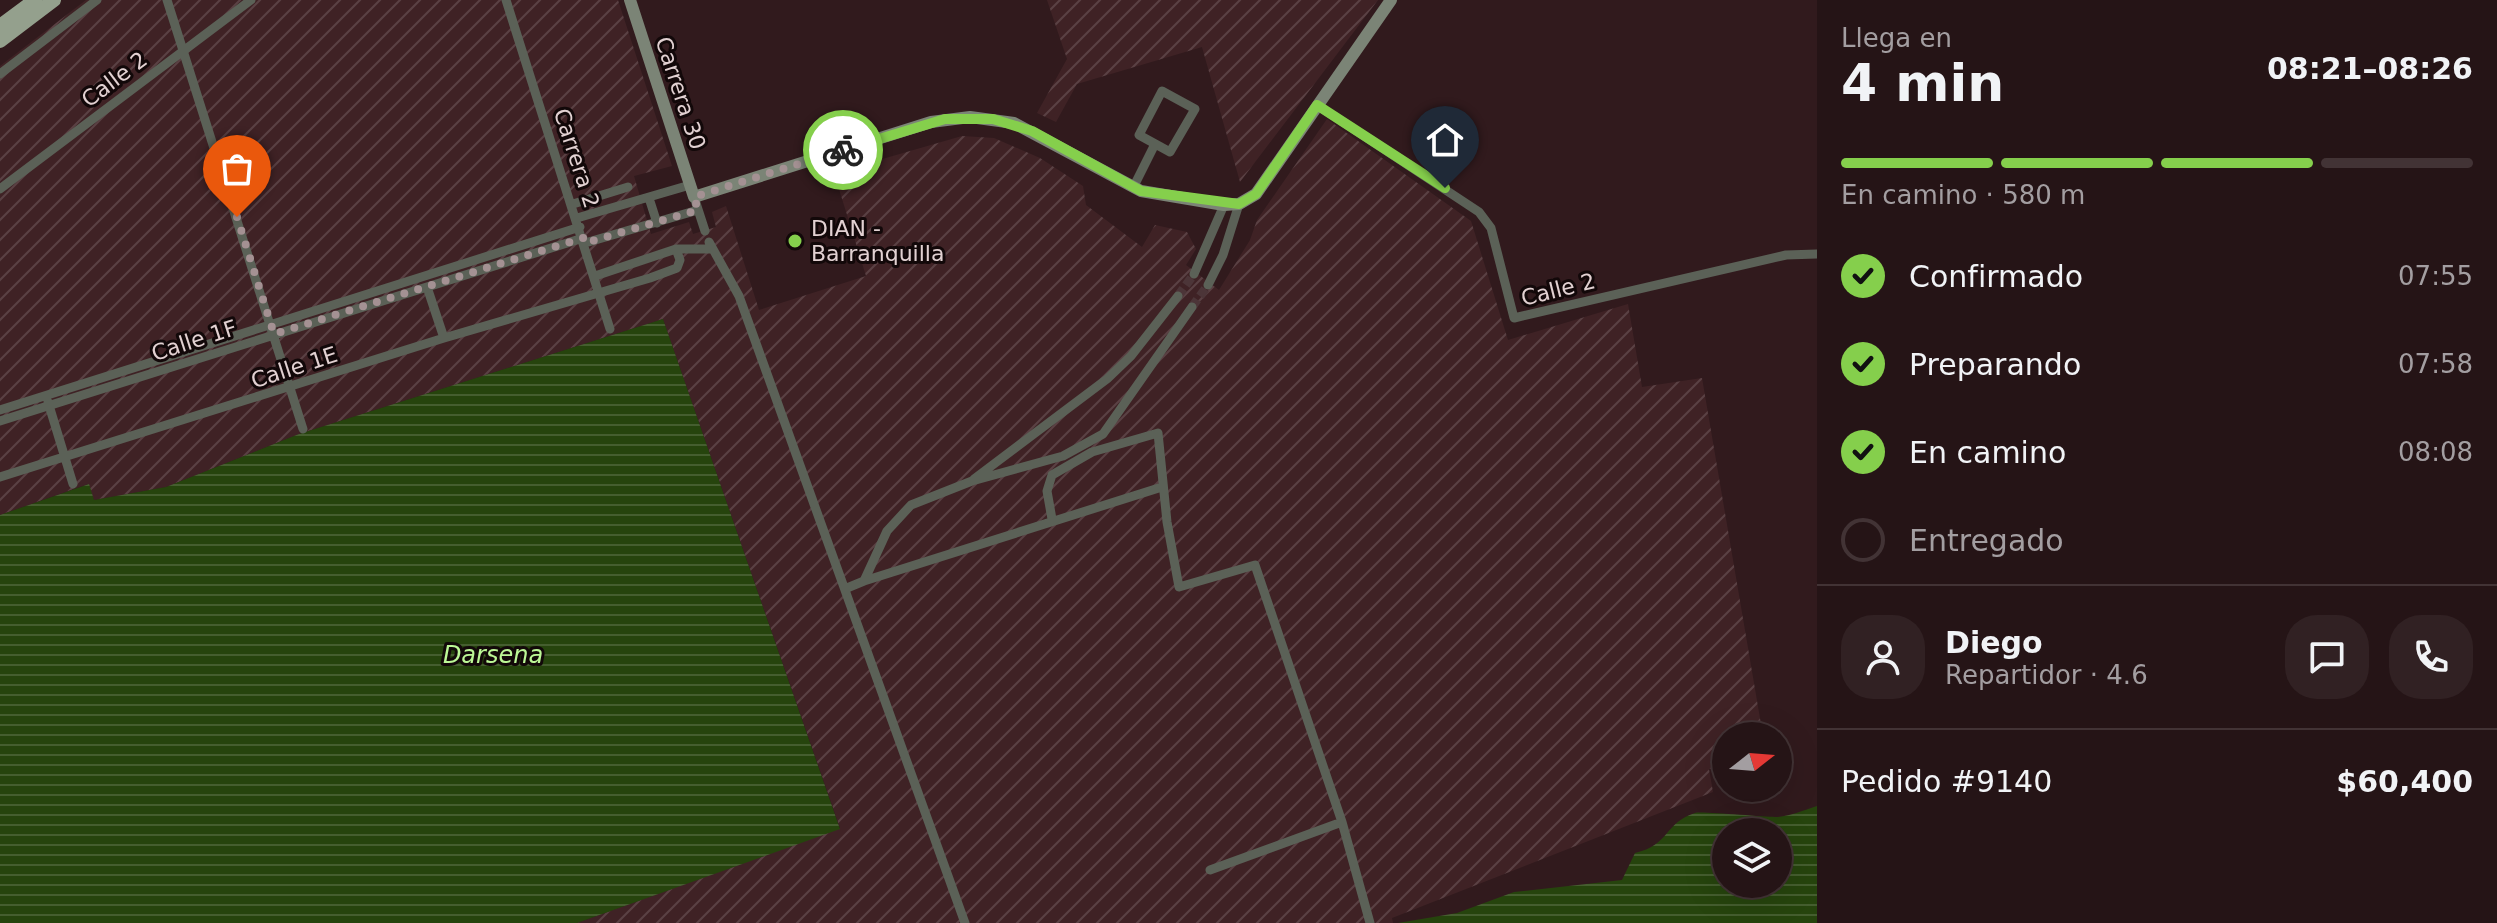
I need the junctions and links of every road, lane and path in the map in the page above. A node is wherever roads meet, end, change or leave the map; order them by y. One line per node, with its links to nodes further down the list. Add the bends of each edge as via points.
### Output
1 (35, 0): 9 (main road)
2 (54, 0): 10 (main road)
3 (97, 0): 12 (street)
4 (167, 0): 11 (street)
5 (251, 0): 11 (street, Calle 2)
6 (506, 0): 20 (street, Carrera 2)
7 (630, 0): 18 (street, Carrera 30)
8 (1391, 0): 13 (street)
9 (0, 26)
10 (0, 41)
11 (184, 48): 17 (street, Calle 2); 39 (street)
12 (0, 74)
13 (1317, 105): 21 (street, via 1256,194); 29 (street, Calle 2, via 1479,212 1491,228 1514,318 1786,255)
14 (1155, 144): 14 (street, via 1139,135 1162,91 1195,109 1170,152); 16 (street)
15 (628, 187): 20 (street)
16 (1133, 188): 18 (street, via 1032,131 970,117 931,122); 22 (street)
17 (0, 189)
18 (692, 191): 19 (street, Calle 1F); 23 (street)
19 (649, 198): 24 (street, Calle 1F); 25 (street)
20 (573, 204): 24 (street, Carrera 2)
21 (1239, 204): 22 (street); 33 (street)
22 (1224, 205): 30 (street)
23 (698, 210): 25 (street, Calle 1F); 26 (street)
24 (579, 222): 27 (street, Carrera 2); 32 (street, Calle 1F)
25 (657, 223): 27 (street, Calle 1F)
26 (705, 231)
27 (584, 241): 31 (street, Carrera 2); 34 (street, Calle 1F)
28 (676, 249): 31 (street); 36 (street, Calle 1E, via 677,268); 54 (street, via 710,246 739,296)
29 (1817, 254)
30 (1194, 274)
31 (595, 276): 36 (street, Carrera 2)
32 (407, 281): 35 (street); 39 (street, Calle 1F)
33 (1208, 285)
34 (427, 287): 35 (street, Calle 1F); 41 (street)
35 (411, 292): 39 (street, Calle 1F)
36 (600, 293): 40 (street, Carrera 2); 41 (street, Calle 1E)
37 (1178, 296): 49 (street, via 1107,379)
38 (1192, 307): 49 (street, via 1103,434 1063,456)
39 (272, 329): 42 (street); 43 (street, Calle 1F)
40 (610, 329)
41 (444, 338): 42 (street, Calle 1E)
42 (290, 387): 46 (street); 47 (street, Calle 1E)
43 (47, 400): 44 (street, Calle 1F); 45 (street, Calle 1F); 47 (street)
44 (0, 410)
45 (0, 421)
46 (303, 429)
47 (65, 457): 48 (street, Calle 1E); 50 (street)
48 (0, 477)
49 (972, 481): 53 (street, via 903,512 887,531)
50 (73, 484)
51 (1162, 487): 52 (street); 52 (street, via 1158,433 1079,458 1052,475 1047,491); 55 (street, via 1179,587 1255,565)
52 (1052, 519): 53 (street)
53 (864, 581): 54 (street)
54 (847, 588): 57 (street)
55 (1342, 822): 56 (street); 58 (street)
56 (1210, 870)
57 (965, 923)
58 (1370, 923)

